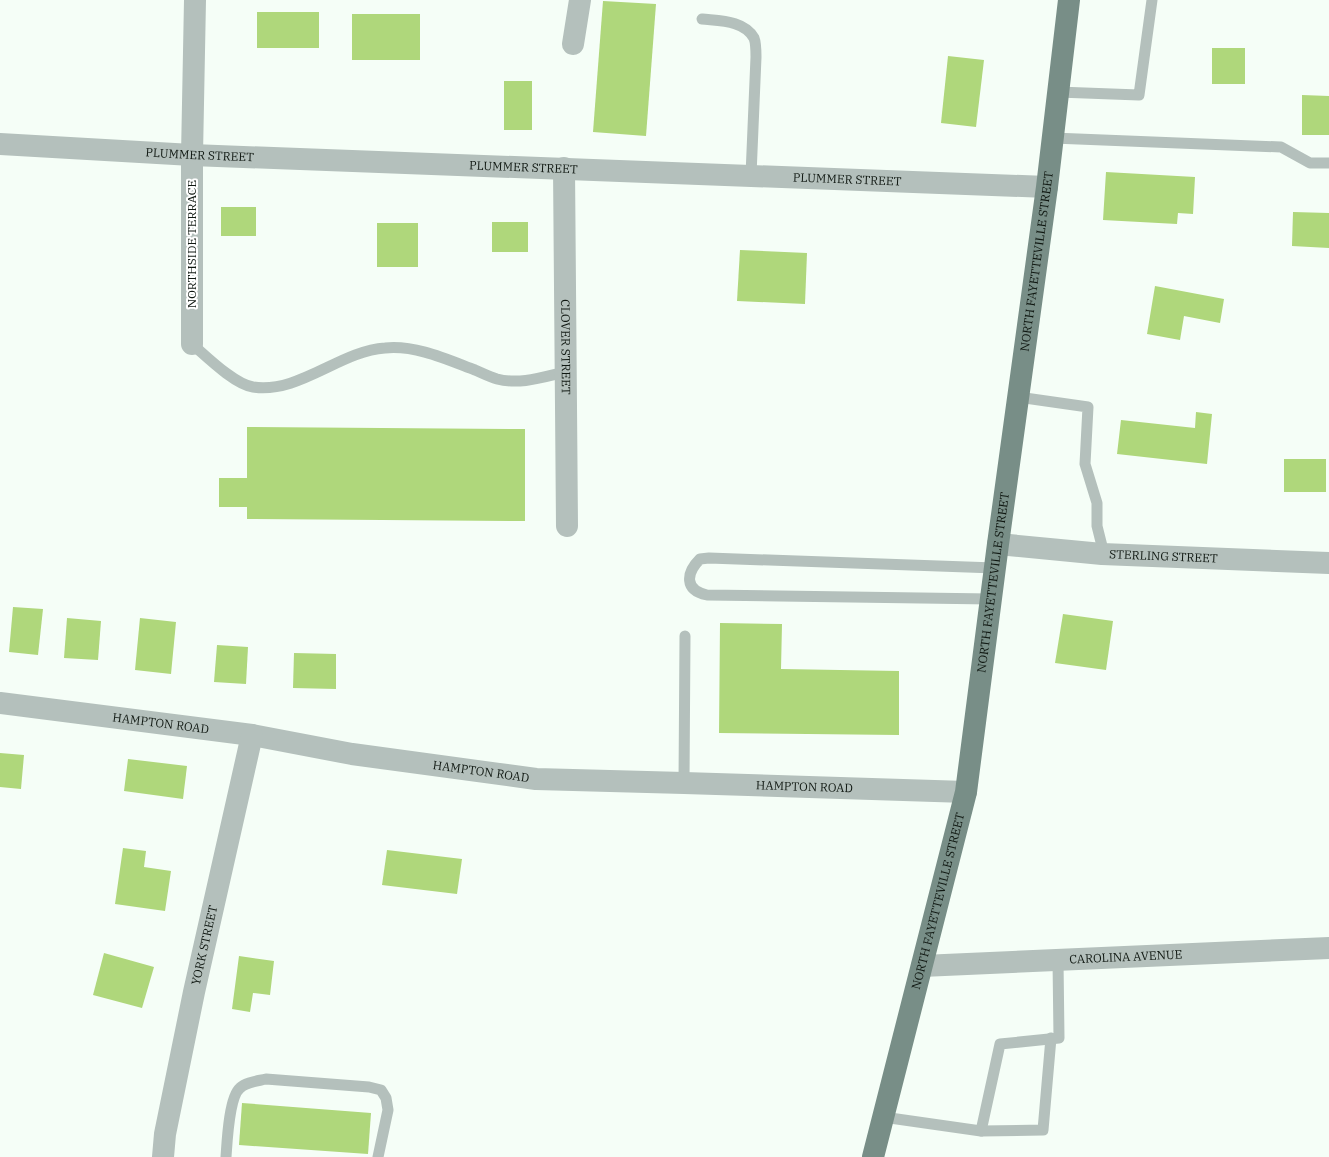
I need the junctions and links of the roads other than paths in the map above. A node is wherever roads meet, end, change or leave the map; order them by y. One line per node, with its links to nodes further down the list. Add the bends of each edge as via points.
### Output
1 (195, 0): 10 (street, NORTHSIDE TERRACE)
2 (580, 0): 6 (street)
3 (1069, 0): 7 (main road, NORTH FAYETTEVILLE STREET)
4 (1152, 0): 7 (lane, via 1139,95)
5 (702, 19): 13 (lane, via 730,22 745,29 754,39 756,57)
6 (573, 44)
7 (1058, 92): 8 (main road, NORTH FAYETTEVILLE STREET)
8 (1053, 138): 11 (lane, via 1281,147 1310,163); 14 (main road, NORTH FAYETTEVILLE STREET)
9 (0, 144): 10 (street, PLUMMER STREET)
10 (192, 156): 12 (street, PLUMMER STREET); 15 (street, NORTHSIDE TERRACE)
11 (1329, 163)
12 (564, 168): 13 (street, PLUMMER STREET); 16 (street, CLOVER STREET)
13 (751, 175): 14 (street, PLUMMER STREET)
14 (1047, 187): 17 (main road, NORTH FAYETTEVILLE STREET)
15 (192, 344): 16 (lane, via 230,377 252,387 276,387 309,376 358,354 384,348 411,348 498,379 524,382)
16 (565, 372): 18 (street, CLOVER STREET)
17 (1018, 397): 19 (main road, NORTH FAYETTEVILLE STREET); 20 (lane, via 1088,407 1085,464 1097,503 1097,526)
18 (567, 526)
19 (998, 544): 20 (street, STERLING STREET); 22 (main road, NORTH FAYETTEVILLE STREET)
20 (1104, 554): 21 (street, STERLING STREET)
21 (1329, 563)
22 (995, 568): 23 (main road, NORTH FAYETTEVILLE STREET); 23 (lane, via 709,558 700,559 690,575 691,587 706,595)
23 (991, 599): 28 (main road, NORTH FAYETTEVILLE STREET)
24 (685, 636): 27 (lane)
25 (0, 703): 26 (street, HAMPTON ROAD)
26 (252, 735): 27 (street, HAMPTON ROAD, via 352,754 536,779); 35 (street, YORK STREET, via 194,992 165,1134)
27 (684, 783): 28 (street, HAMPTON ROAD)
28 (966, 792): 31 (main road, NORTH FAYETTEVILLE STREET)
29 (1329, 948): 30 (street, CAROLINA AVENUE)
30 (1058, 960): 31 (street, CAROLINA AVENUE); 32 (lane, via 1059,1038)
31 (922, 966): 33 (main road, NORTH FAYETTEVILLE STREET)
32 (1047, 1039): 34 (lane, via 1000,1044); 34 (lane, via 1043,1130)
33 (883, 1117): 34 (lane); 38 (main road, NORTH FAYETTEVILLE STREET)
34 (981, 1131)
35 (163, 1157)
36 (226, 1157): 37 (lane, via 234,1095 240,1088 254,1081 266,1079 381,1090 386,1098 388,1110)
37 (378, 1157)
38 (873, 1157)

